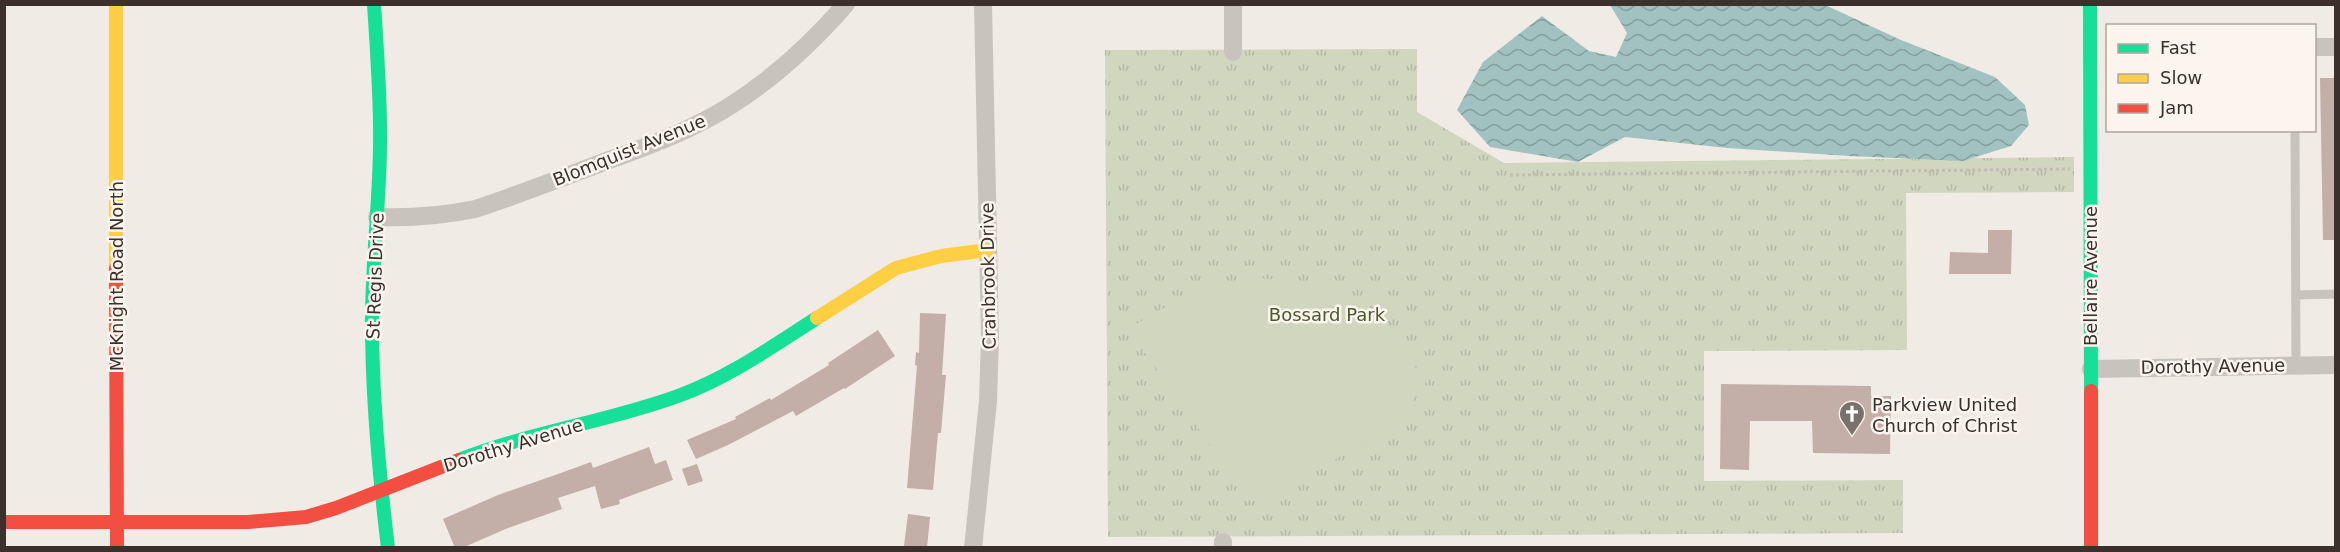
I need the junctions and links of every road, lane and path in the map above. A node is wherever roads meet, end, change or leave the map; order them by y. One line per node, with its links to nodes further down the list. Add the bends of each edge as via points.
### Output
1 (116, 4): 23 (street, McKnight Road North)
2 (374, 4): 14 (street, St Regis Drive, via 379,76)
3 (846, 4): 14 (street, Blomquist Avenue, via 799,54 767,81 695,126 475,209 444,216)
4 (983, 4): 15 (street, Cranbrook Drive)
5 (1233, 4): 10 (street)
6 (2090, 4): 7 (street, Bellaire Avenue)
7 (2099, 46): 12 (street, Bellaire Avenue)
8 (2316, 46): 9 (street)
9 (2336, 47)
10 (1233, 52)
11 (2295, 132): 17 (lane)
12 (2090, 169): 13 (path); 20 (street, Bellaire Avenue)
13 (1510, 175)
14 (377, 217): 21 (street, St Regis Drive, via 373,388)
15 (988, 250): 21 (street, Dorothy Avenue, via 947,253 896,268 751,360 678,396 467,457); 26 (street, Cranbrook Drive, via 988,401)
16 (2336, 294): 17 (lane)
17 (2296, 295): 18 (lane)
18 (2296, 364): 19 (street, Dorothy Avenue); 20 (street, Dorothy Avenue)
19 (2336, 365)
20 (2091, 369): 27 (street, Bellaire Avenue)
21 (382, 490): 23 (street, Dorothy Avenue, via 306,517 275,521); 25 (street, St Regis Drive)
22 (4, 522): 23 (street, Dorothy Avenue)
23 (117, 522): 24 (street, McKnight Road North)
24 (117, 548)
25 (388, 548)
26 (973, 548)
27 (2091, 548)

